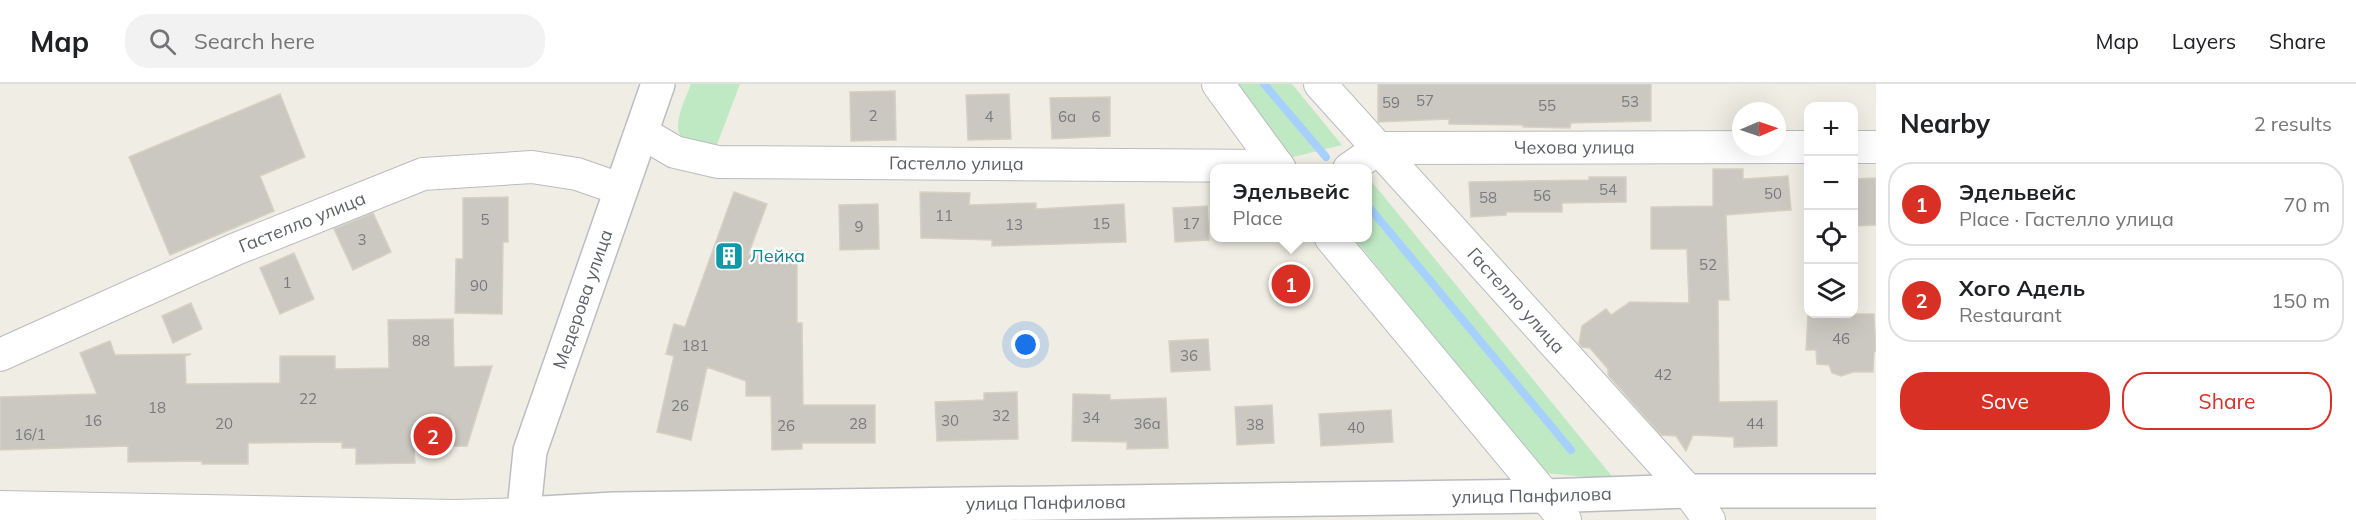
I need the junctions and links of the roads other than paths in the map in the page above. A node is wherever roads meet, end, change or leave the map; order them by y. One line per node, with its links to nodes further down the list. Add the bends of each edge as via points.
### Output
1 (658, 84): 4 (street, Медерова улица)
2 (1218, 84): 9 (street, Гастелло улица)
3 (1320, 84): 8 (street, Гастелло улица)
4 (641, 132): 11 (street, Гастелло улица, via 675,152 718,162); 12 (street, Медерова улица)
5 (1804, 147): 8 (street, Чехова улица)
6 (1858, 147): 7 (street)
7 (1876, 147)
8 (1378, 148): 10 (street); 15 (street, Гастелло улица)
9 (1277, 164)
10 (1355, 164)
11 (1210, 166)
12 (620, 189): 14 (street, Гастелло улица, via 577,174 532,167 423,174 236,249); 19 (street, Медерова улица, via 530,451)
13 (1335, 242): 18 (street)
14 (0, 355)
15 (1688, 491): 16 (street, улица Панфилова); 18 (street, улица Панфилова); 20 (street, Гастелло улица)
16 (1876, 491)
17 (0, 507): 19 (street, улица Панфилова)
18 (1555, 508): 19 (street, улица Панфилова, via 614,509)
19 (524, 517)
20 (1709, 520)

